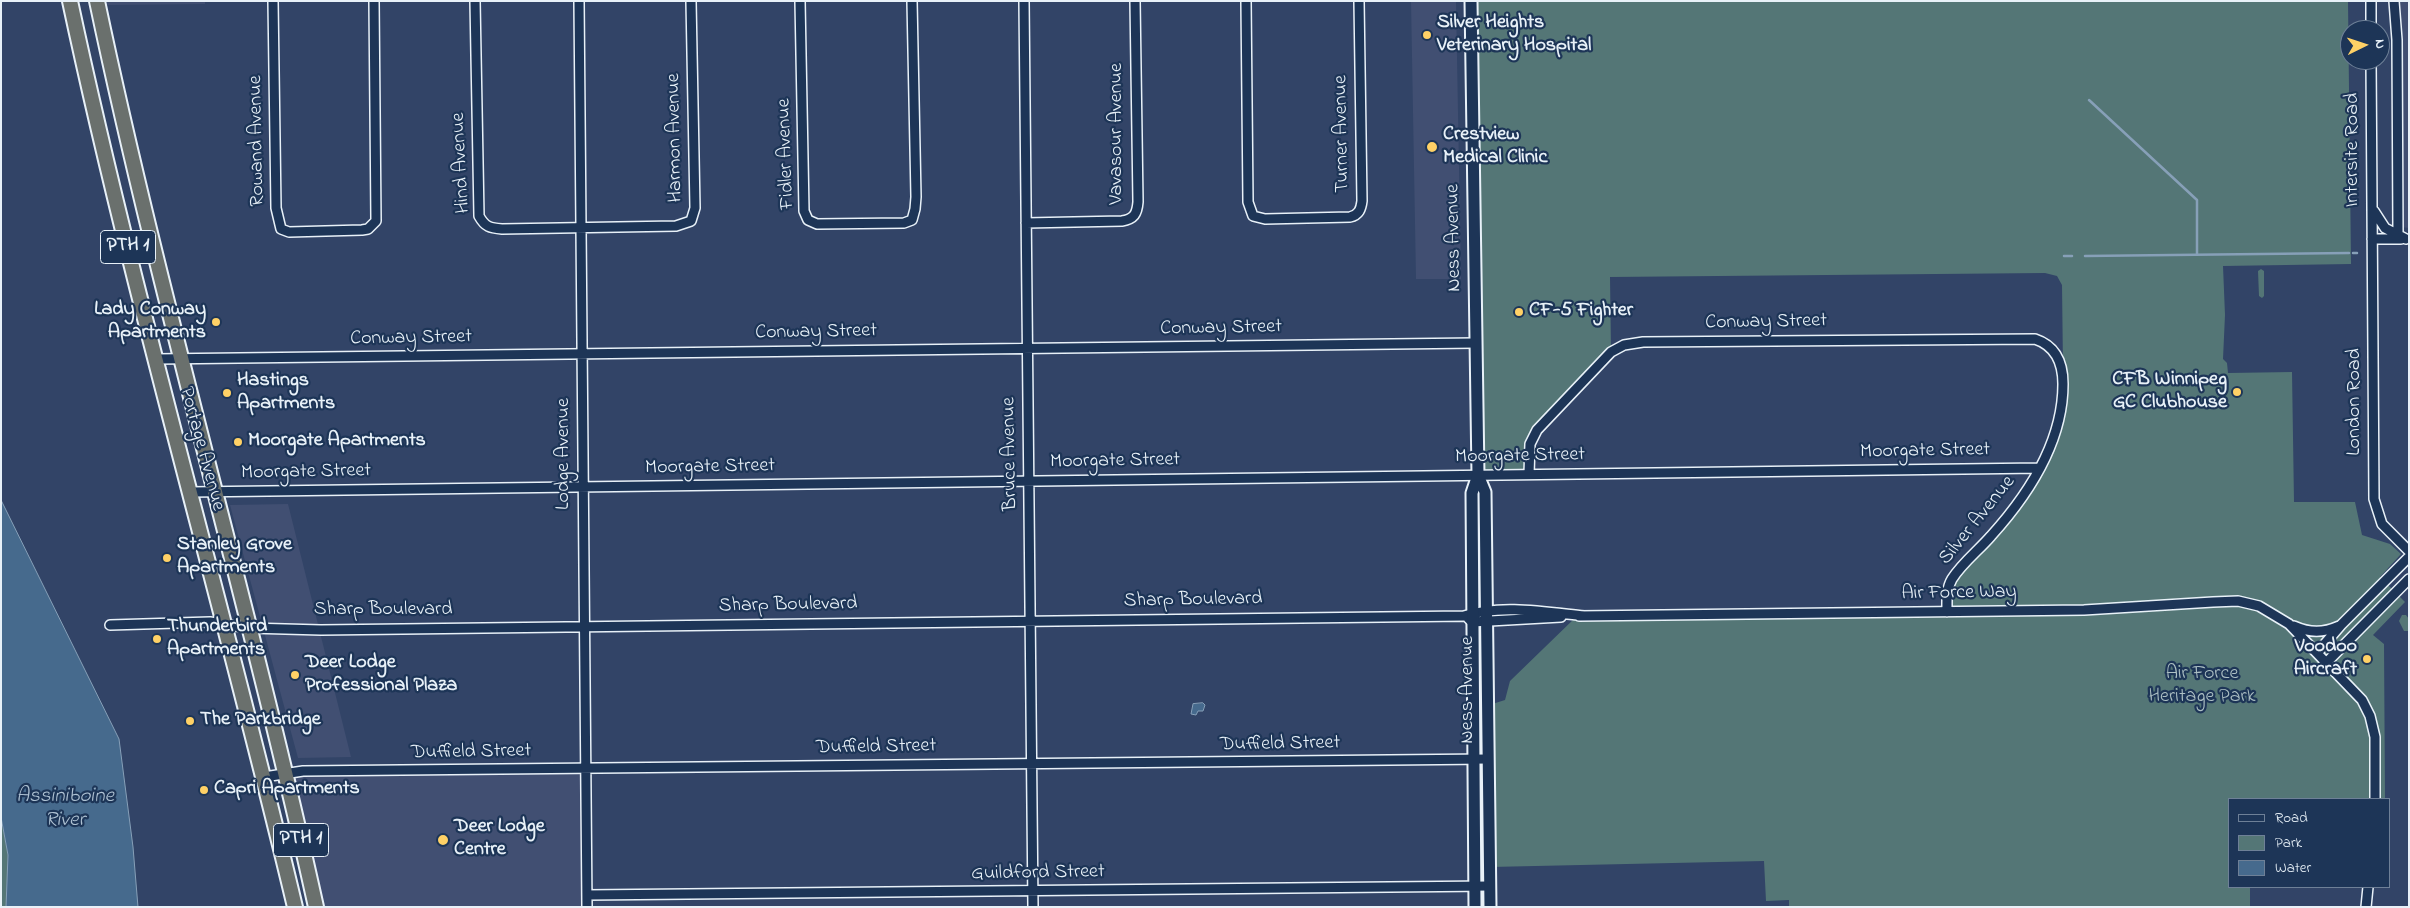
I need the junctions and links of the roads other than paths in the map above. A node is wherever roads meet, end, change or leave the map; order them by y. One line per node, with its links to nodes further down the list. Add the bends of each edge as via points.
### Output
1 (70, 1): 27 (highway, Portage Avenue / PTH 1, via 104,153)
2 (96, 1): 28 (highway, Portage Avenue / PTH 1, via 129,155)
3 (273, 1): 4 (street, Rowand Avenue, via 277,221 280,230 301,232 362,230 376,221)
4 (374, 1)
5 (475, 1): 21 (street, Hind Avenue, via 479,216 490,228)
6 (579, 1): 21 (street, Lodge Avenue)
7 (691, 1): 21 (street, Harmon Avenue, via 694,216 691,221 676,226)
8 (800, 1): 9 (street, Fidler Avenue, via 804,211 808,220 817,224 912,220 916,197)
9 (912, 1)
10 (1024, 1): 20 (street, Bruce Avenue)
11 (1135, 1): 20 (street, Vavasour Avenue, via 1136,214 1132,219 1122,221)
12 (1246, 1): 13 (street, Turner Avenue, via 1248,202 1253,216 1265,219 1350,217 1360,210)
13 (1359, 1)
14 (1471, 1): 24 (main road, Ness Avenue)
15 (2371, 1): 17 (street)
16 (2394, 1): 22 (street)
17 (2371, 20)
18 (2371, 70): 19 (street, Intersite Road)
19 (2372, 206): 22 (street, via 2380,223); 23 (street, Intersite Road)
20 (1026, 222): 25 (street, Bruce Avenue)
21 (581, 228): 26 (street, Lodge Avenue)
22 (2404, 238): 23 (street)
23 (2372, 239): 37 (street, London Road, via 2374,500 2382,524)
24 (1475, 343): 25 (street, Conway Street); 32 (main road, Ness Avenue)
25 (1028, 348): 26 (street, Conway Street); 33 (street, Bruce Avenue)
26 (582, 354): 28 (street, Conway Street); 34 (street, Lodge Avenue)
27 (157, 359): 28 (street, Conway Street); 35 (highway, Portage Avenue / PTH 1)
28 (180, 359): 36 (highway, Portage Avenue / PTH 1)
29 (2062, 368): 30 (street, Silver Avenue, via 2060,417); 31 (street, Conway Street, via 2056,355 2045,344 2023,338 1632,343 1611,352 1544,421 1530,444)
30 (2040, 468): 31 (street, Moorgate Street); 40 (street, Silver Avenue, via 2003,524 1952,579 1947,592)
31 (1529, 474): 32 (street, Moorgate Street)
32 (1478, 475): 33 (street, Moorgate Street); 41 (main road, Ness Avenue, via 1472,493); 42 (main road, Ness Avenue, via 1485,492)
33 (1029, 481): 34 (street, Moorgate Street); 43 (street, Bruce Avenue)
34 (583, 487): 36 (street, Moorgate Street); 48 (street, Lodge Avenue)
35 (191, 492): 36 (street, Moorgate Street); 47 (highway, Portage Avenue / PTH 1)
36 (214, 492): 49 (highway, Portage Avenue / PTH 1)
37 (2409, 551)
38 (2409, 557): 46 (street)
39 (2409, 579): 51 (street)
40 (1947, 612): 42 (street, Air Force Way); 44 (street, Air Force Way, via 2084,610 2238,602 2259,606)
41 (1470, 616): 42 (street, Air Force Way); 43 (street, Sharp Boulevard); 52 (main road, Ness Avenue)
42 (1488, 616): 53 (main road, Ness Avenue)
43 (1030, 620): 48 (street, Sharp Boulevard); 54 (street, Bruce Avenue)
44 (2288, 624): 46 (street, via 2311,632 2327,631); 50 (street, Air Force Way)
45 (110, 625): 47 (street, Sharp Boulevard, via 210,622)
46 (2341, 625): 50 (street)
47 (226, 626): 49 (street, Sharp Boulevard); 57 (highway, Portage Avenue / PTH 1)
48 (584, 626): 49 (street, Sharp Boulevard); 55 (street, Lodge Avenue)
49 (248, 628): 56 (highway, Portage Avenue / PTH 1)
50 (2317, 653): 51 (street, Air Force Way)
51 (2327, 662): 58 (street, Air Force Way, via 2354,690 2370,716 2376,745)
52 (1474, 760): 53 (street, Duffield Street); 54 (street, Duffield Street); 59 (main road, Ness Avenue)
53 (1488, 760): 60 (main road, Ness Avenue)
54 (1032, 764): 55 (street, Duffield Street); 62 (street, Bruce Avenue)
55 (586, 769): 56 (street, Duffield Street); 63 (street, Lodge Avenue)
56 (286, 773): 57 (street, Duffield Street); 65 (highway, Portage Avenue / PTH 1)
57 (264, 777): 64 (highway, Portage Avenue / PTH 1)
58 (2375, 798)
59 (1475, 886): 60 (street, Guildford Street); 62 (street, Guildford Street); 68 (main road, Ness Avenue)
60 (1490, 886): 69 (main road, Ness Avenue)
61 (2368, 888): 70 (street)
62 (1033, 892): 63 (street, Guildford Street); 67 (street, Bruce Avenue)
63 (587, 895): 66 (street, Lodge Avenue)
64 (295, 907)
65 (316, 907)
66 (587, 907)
67 (1033, 907)
68 (1475, 907)
69 (1490, 907)
70 (2366, 907)

